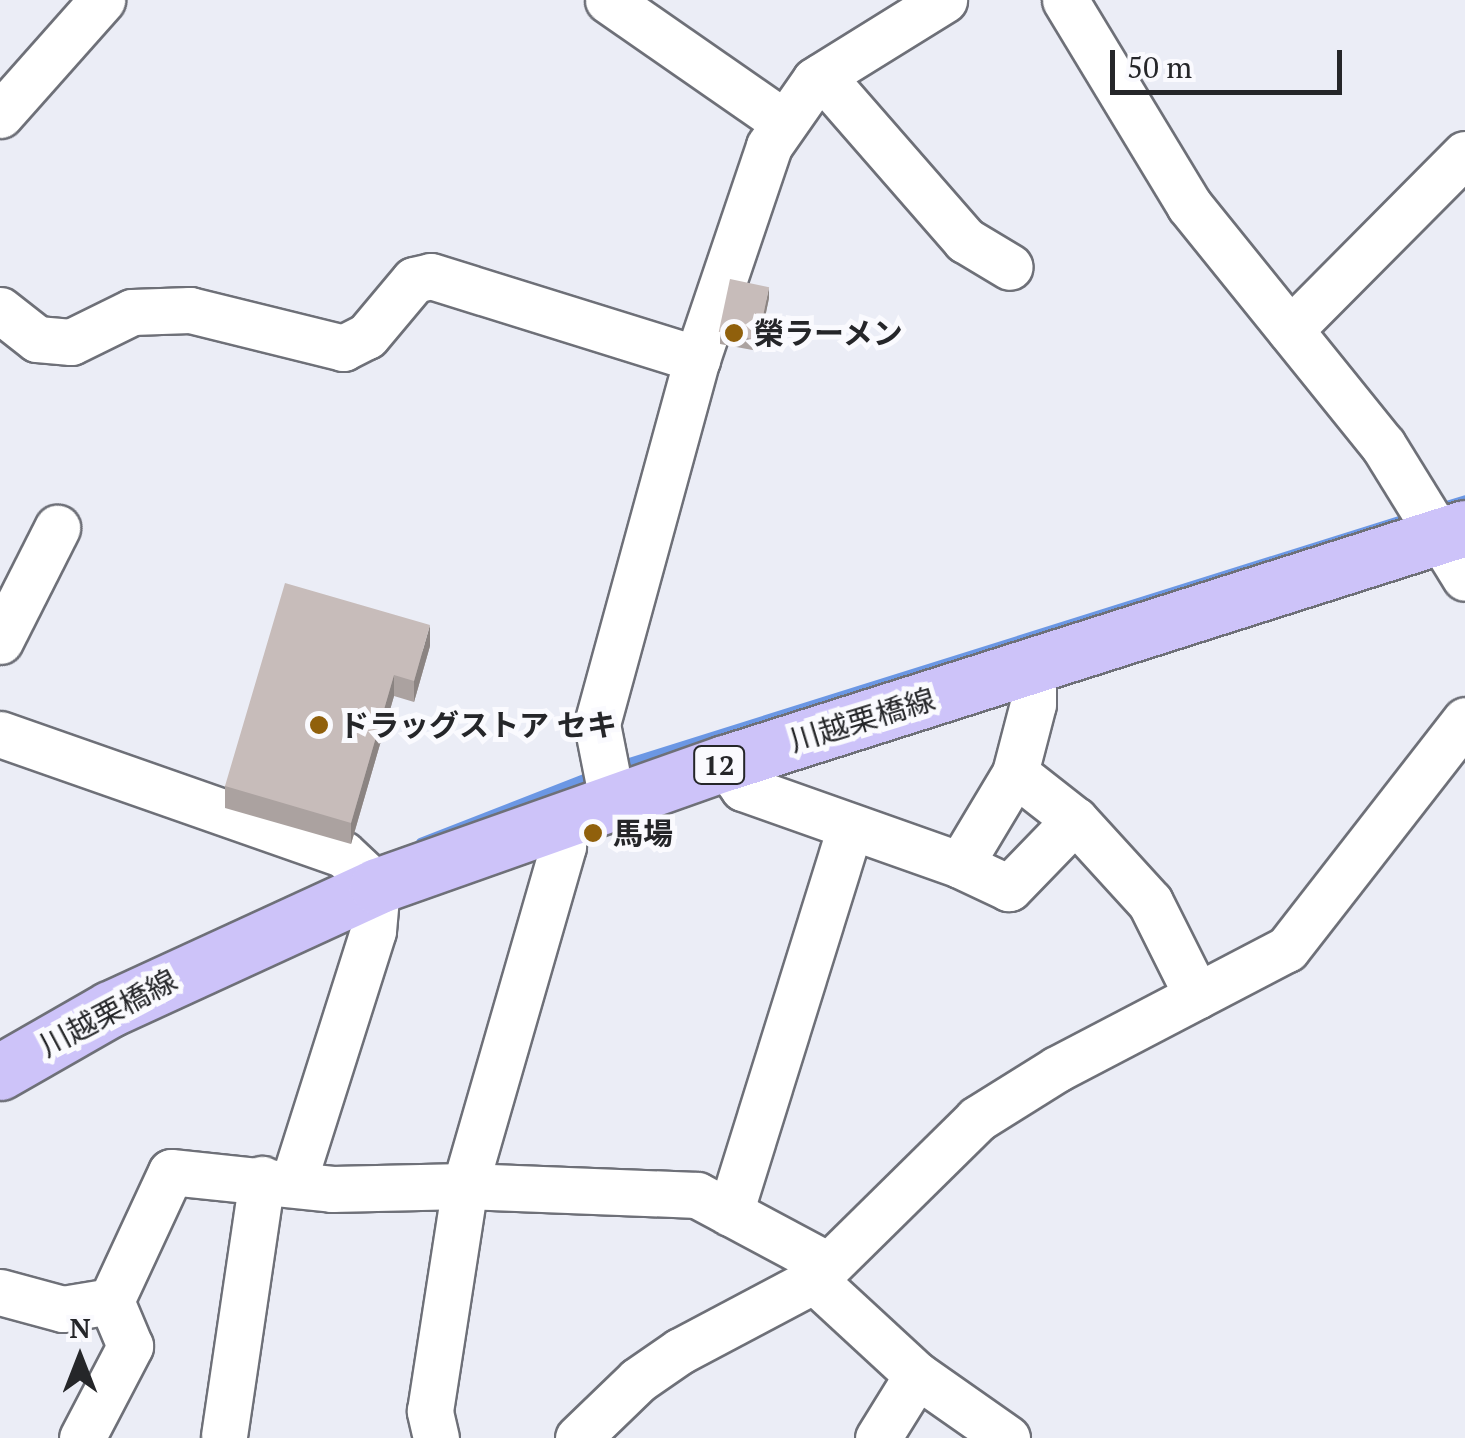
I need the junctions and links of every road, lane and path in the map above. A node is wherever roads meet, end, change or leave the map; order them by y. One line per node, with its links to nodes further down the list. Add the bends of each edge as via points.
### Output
1 (102, 0): 6 (street)
2 (608, 0): 7 (street)
3 (944, 0): 5 (street)
4 (1065, 0): 11 (street, via 1189,205)
5 (822, 76): 7 (street); 9 (street, via 965,240)
6 (0, 114)
7 (782, 121): 12 (street, via 732,244)
8 (1465, 154): 11 (street)
9 (1010, 266)
10 (0, 310): 12 (street, via 37,340 71,342 132,312 190,310 343,348 367,336 414,280 431,276)
11 (1290, 330): 14 (street)
12 (697, 360): 21 (street, via 597,724)
13 (57, 528): 15 (street)
14 (1455, 548): 16 (main road, 川越栗橋線 / 12)
15 (0, 641)
16 (1033, 666): 19 (main road, 川越栗橋線 / 12); 20 (street, via 1032,704)
17 (1465, 720): 27 (street, via 1287,949)
18 (0, 734): 26 (street, via 343,854)
19 (724, 763): 21 (main road, 川越栗橋線 / 12); 24 (street, via 743,788)
20 (1015, 773): 23 (street); 25 (street)
21 (612, 800): 22 (main road, 川越栗橋線 / 12)
22 (559, 820): 26 (main road, 川越栗橋線 / 12); 30 (street, via 563,846)
23 (1074, 820): 25 (street, via 1009,888); 27 (street, via 1150,902)
24 (849, 830): 25 (street); 31 (street)
25 (960, 865)
26 (377, 886): 28 (main road, 川越栗橋線 / 12, via 110,1009); 29 (street, via 373,931)
27 (1197, 996): 32 (street, via 977,1119)
28 (0, 1072)
29 (278, 1181): 30 (street, via 332,1189); 34 (street, via 171,1172); 36 (street)
30 (465, 1186): 31 (street, via 697,1194); 38 (street, via 430,1411)
31 (730, 1212): 32 (street)
32 (821, 1273): 35 (street); 39 (street, via 680,1351 638,1380)
33 (0, 1292): 34 (street, via 63,1309)
34 (111, 1301): 37 (street, via 130,1346)
35 (917, 1375): 40 (street); 41 (street)
36 (224, 1436)
37 (82, 1438)
38 (436, 1438)
39 (578, 1438)
40 (878, 1438)
41 (1007, 1438)

